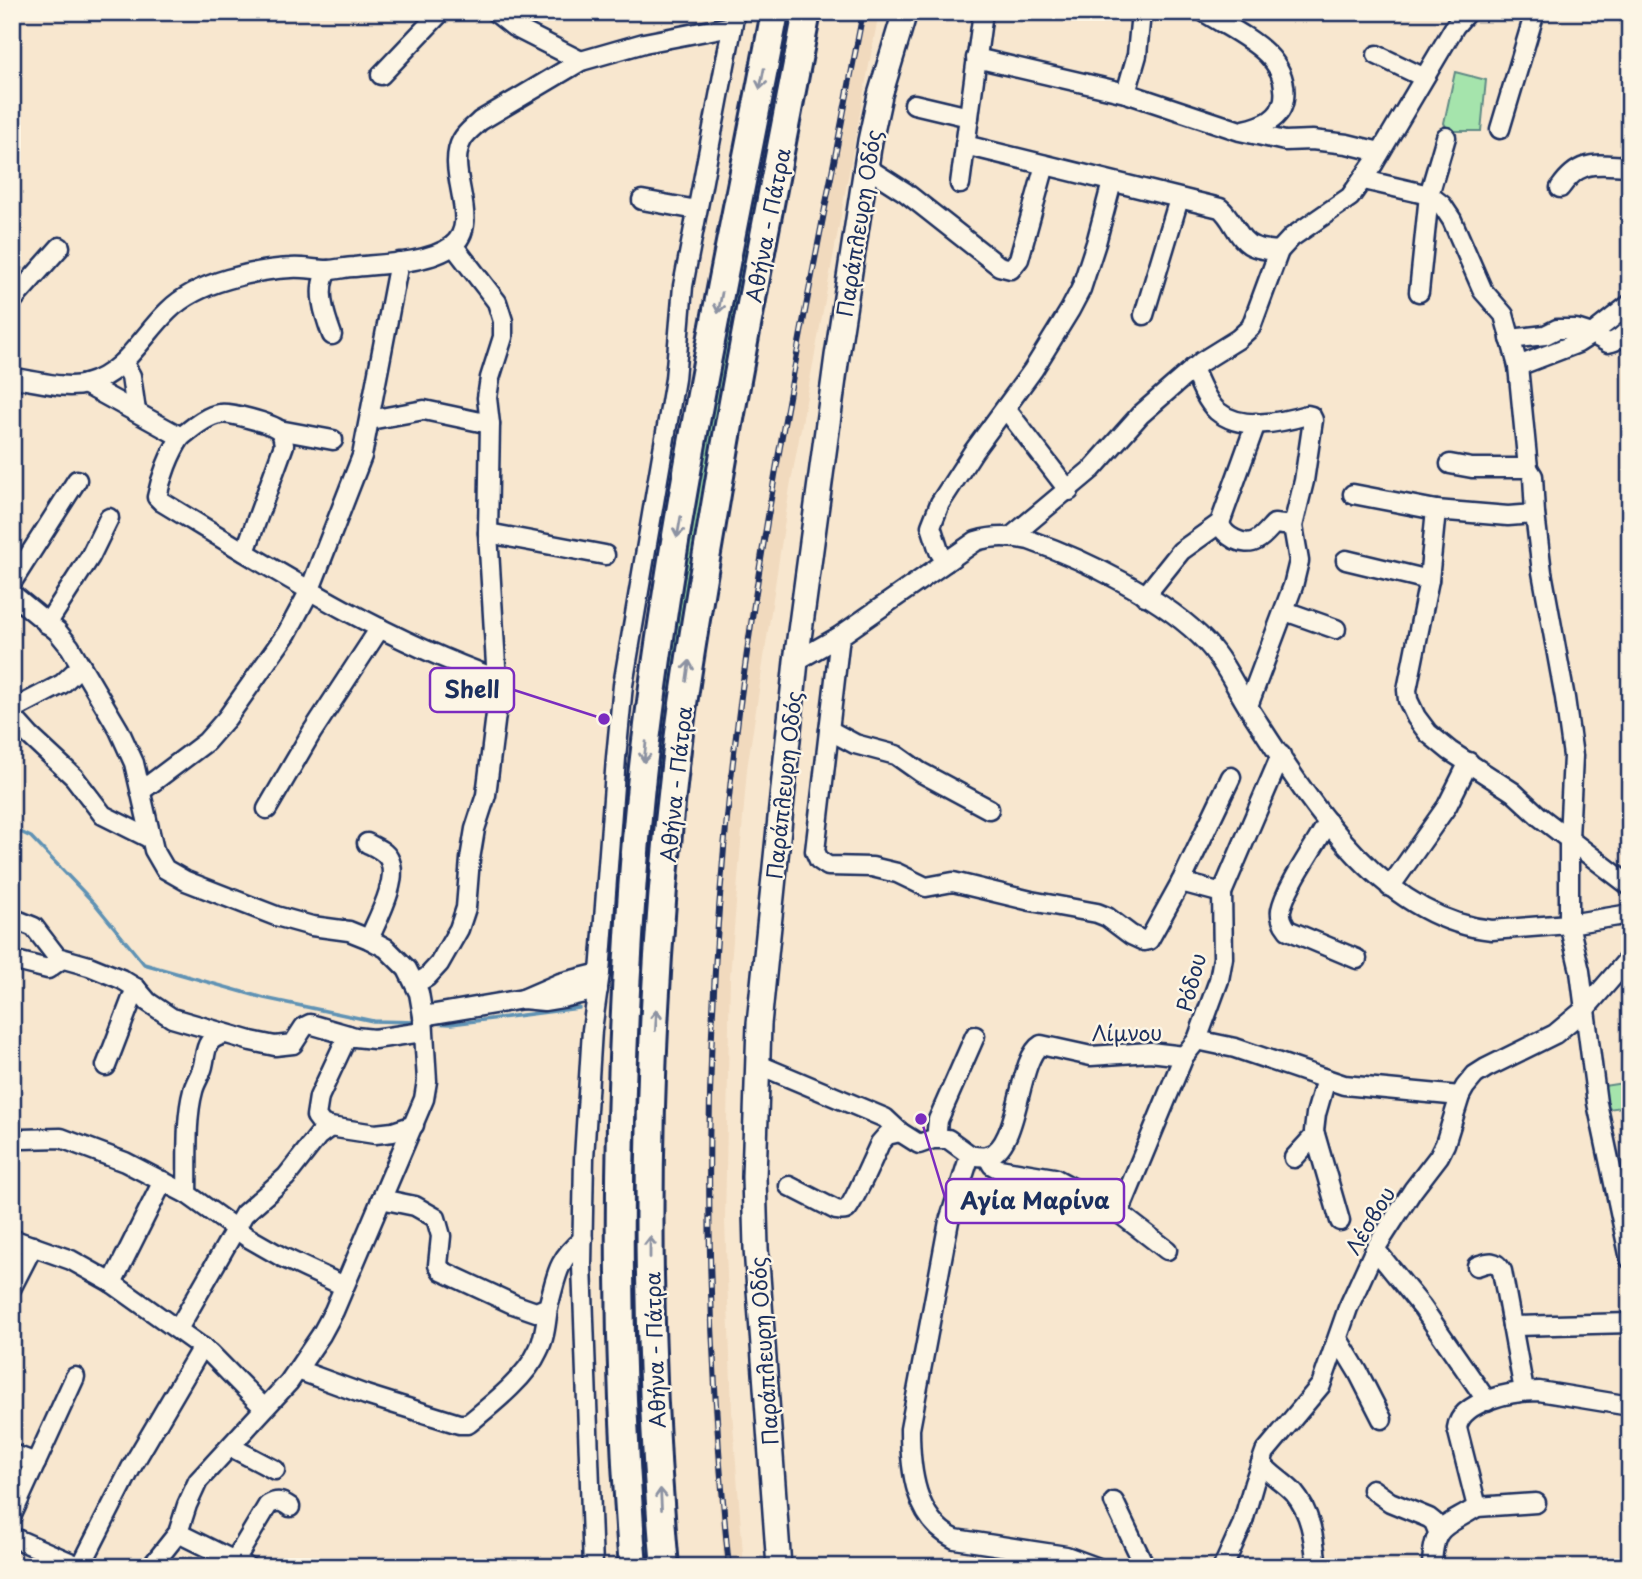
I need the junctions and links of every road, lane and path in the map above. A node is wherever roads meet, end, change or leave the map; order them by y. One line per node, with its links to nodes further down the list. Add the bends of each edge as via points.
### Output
1 (441, 12): 15 (street)
2 (495, 12): 14 (street, via 514,27)
3 (775, 12): 187 (highway, Αθήνα - Πάτρα, one-way to 187, via 674,557 636,840 623,1033 618,1212)
4 (807, 12): 188 (highway, Αθήνα - Πάτρα, one-way to 4, via 650,1221 667,843 707,550)
5 (905, 12): 27 (main road, Παράπλευρη Οδός, via 880,95)
6 (983, 12): 13 (street)
7 (1141, 12): 17 (street, via 1137,55)
8 (1204, 12): 21 (street, via 1263,49 1279,67 1284,82 1279,114)
9 (1467, 12): 16 (street)
10 (1535, 12): 20 (street)
11 (733, 19): 14 (street); 35 (street)
12 (1377, 55): 16 (street)
13 (975, 58): 17 (street); 19 (street)
14 (581, 61): 36 (street, via 480,121 461,140 456,167 464,218 461,236)
15 (382, 75)
16 (1423, 77): 24 (street)
17 (1126, 93): 21 (street)
18 (914, 104): 19 (street)
19 (969, 117): 23 (street)
20 (1500, 130)
21 (1240, 131): 24 (street)
22 (1446, 137): 32 (street)
23 (965, 145): 25 (street); 30 (street)
24 (1380, 152): 28 (street)
25 (1045, 165): 27 (street, via 1019,259 1011,269 999,266); 29 (street)
26 (1630, 166): 31 (street, via 1586,164)
27 (866, 167): 88 (main road, Παράπλευρη Οδός)
28 (1363, 180): 32 (street); 38 (street, via 1350,197 1306,226)
29 (1112, 182): 33 (street); 54 (street, via 1081,289)
30 (960, 184)
31 (1560, 188)
32 (1429, 195): 41 (street); 48 (street, via 1452,220 1483,291 1504,315)
33 (1179, 199): 38 (street, via 1220,208 1246,242); 44 (street)
34 (642, 200): 35 (street)
35 (697, 210): 117 (street, via 680,304 672,399 624,685)
36 (453, 245): 39 (street); 58 (street, via 497,302 503,321 503,337 487,391)
37 (60, 247): 42 (street)
38 (1279, 251): 51 (street, via 1251,327)
39 (399, 262): 40 (street); 56 (street)
40 (328, 270): 47 (street, via 323,298); 49 (street, via 293,267 230,278 207,287 169,310)
41 (1419, 292)
42 (12, 301)
43 (1630, 304): 46 (street)
44 (1144, 315)
45 (1630, 328): 46 (street, via 1608,343)
46 (1592, 334): 48 (street, via 1557,329); 50 (street)
47 (332, 335)
48 (1510, 339): 50 (street)
49 (123, 362): 53 (street); 55 (street, via 131,376)
50 (1518, 366): 63 (street)
51 (1193, 368): 57 (street, via 1218,411); 65 (street, via 1140,415)
52 (12, 378): 53 (street)
53 (85, 384): 55 (street)
54 (1006, 409): 65 (street); 77 (street, via 940,503 931,526)
55 (136, 411): 60 (street)
56 (370, 420): 58 (street, via 424,410); 80 (street, via 362,456)
57 (1256, 423): 70 (street); 71 (street, via 1307,415 1313,420)
58 (490, 424): 72 (street)
59 (279, 430): 60 (street, via 222,413); 61 (street); 74 (street, via 284,445)
60 (181, 437): 74 (street, via 157,497)
61 (333, 440)
62 (1450, 464): 63 (street)
63 (1528, 468): 68 (street, via 1533,476)
64 (77, 480): 79 (street)
65 (1069, 491): 73 (street)
66 (1353, 494): 67 (street)
67 (1436, 510): 68 (street); 78 (street)
68 (1535, 514): 102 (street, via 1573,756)
69 (109, 518): 84 (street)
70 (1220, 523): 71 (street, via 1226,534 1246,543 1256,541 1274,524); 82 (street, via 1173,558)
71 (1293, 526): 83 (street, via 1299,561)
72 (488, 533): 75 (street); 90 (street)
73 (1012, 537): 77 (street, via 976,541); 82 (street, via 1045,545)
74 (245, 552): 80 (street)
75 (605, 555)
76 (1346, 560): 78 (street)
77 (946, 562): 87 (street)
78 (1429, 580): 96 (street, via 1408,700 1428,733)
79 (12, 582)
80 (309, 592): 85 (street); 98 (street, via 287,633 227,718 206,741)
81 (12, 594): 84 (street)
82 (1145, 596): 91 (street, via 1209,645)
83 (1285, 611): 86 (street); 91 (street)
84 (47, 624): 89 (street)
85 (380, 628): 90 (street); 99 (street)
86 (1336, 629)
87 (840, 636): 88 (street); 94 (street)
88 (796, 661): 127 (main road, Παράπλευρη Οδός)
89 (81, 666): 92 (street, via 62,684); 98 (street, via 125,741)
90 (498, 679): 118 (street, via 486,795 475,829 466,908 439,964)
91 (1248, 706): 95 (street)
92 (12, 710)
93 (12, 716): 103 (street, via 74,776 103,815)
94 (829, 730): 100 (street, via 855,744 896,755); 105 (street, via 815,852 828,866 873,867 926,887 953,881 1097,913 1144,941 1149,940)
95 (1281, 755): 101 (street); 108 (street, Ρόδου)
96 (1469, 762): 102 (street); 107 (street, via 1447,806)
97 (1231, 777): 105 (street)
98 (141, 791): 103 (street)
99 (267, 809)
100 (989, 809)
101 (1328, 821): 107 (street); 115 (street, via 1286,897 1283,923 1288,930)
102 (1569, 838): 106 (street); 111 (street)
103 (151, 839): 112 (street, via 156,858 179,877 276,916)
104 (367, 843): 112 (street, via 382,851 392,869 384,905)
105 (1181, 882): 108 (street)
106 (1630, 886)
107 (1390, 887): 111 (street, via 1428,911 1480,929)
108 (1222, 893): 125 (street, Ρόδου, via 1223,958)
109 (1630, 914): 111 (street)
110 (12, 919): 114 (street, via 33,927)
111 (1569, 924): 120 (street)
112 (369, 939): 118 (street, via 398,958)
113 (1630, 957): 120 (street, Λέσβου)
114 (62, 959): 116 (street, via 48,969); 119 (street, via 108,972)
115 (1357, 959)
116 (12, 960)
117 (599, 982): 121 (street, via 562,999 523,999); 147 (street, via 583,1158)
118 (415, 984): 121 (street)
119 (136, 988): 122 (street, via 172,1018); 128 (street)
120 (1585, 1009): 130 (street, Λέσβου, via 1555,1034 1475,1075); 151 (street, via 1597,1103)
121 (423, 1024): 123 (street, via 374,1039); 131 (street, via 426,1090)
122 (225, 1034): 123 (street, via 275,1046 293,1044 310,1024); 141 (street, via 206,1046 192,1092)
123 (348, 1035): 132 (street, via 316,1108 316,1116)
124 (975, 1035): 136 (street, via 938,1120)
125 (1197, 1040): 126 (street, Ρόδου); 129 (street)
126 (1184, 1056): 137 (street, Λίμνου, via 1150,1052 1091,1056 1041,1045 1032,1054 1002,1145); 143 (street, Ρόδου)
127 (757, 1064): 133 (street, via 885,1118); 189 (main road, Παράπλευρη Οδός, via 756,1248)
128 (106, 1066)
129 (1325, 1079): 130 (street, via 1370,1089); 134 (street)
130 (1460, 1096): 149 (street, Λέσβου, via 1446,1144)
131 (414, 1125): 132 (street, via 375,1134); 142 (street)
132 (330, 1127): 145 (street)
133 (900, 1132): 136 (street, via 919,1144); 140 (street, via 887,1135 880,1143 847,1209 836,1210)
134 (1315, 1135): 138 (street); 144 (street)
135 (12, 1137): 139 (street, via 61,1138)
136 (939, 1138): 137 (street)
137 (979, 1156): 143 (street, via 999,1169 1054,1178); 190 (street, via 949,1221 910,1429 910,1455 922,1504 932,1523 956,1538 1066,1556)
138 (1294, 1158)
139 (163, 1181): 141 (street); 153 (street)
140 (789, 1185)
141 (187, 1194): 145 (street)
142 (381, 1199): 154 (street); 156 (street, via 415,1206 436,1218 442,1271 536,1312)
143 (1119, 1213): 150 (street)
144 (1340, 1221)
145 (235, 1228): 154 (street, via 282,1257); 159 (street)
146 (12, 1239): 148 (street)
147 (583, 1239): 156 (street, via 560,1263); 186 (street)
148 (33, 1246): 153 (street); 155 (street)
149 (1375, 1248): 160 (street, Λέσβου); 165 (street)
150 (1167, 1250)
151 (1630, 1259)
152 (1477, 1266): 158 (street, via 1492,1261 1502,1271)
153 (112, 1283): 159 (street)
154 (344, 1286): 162 (street)
155 (12, 1287)
156 (548, 1307): 162 (street, via 538,1352 522,1374 468,1424)
157 (1630, 1323): 158 (street)
158 (1512, 1326): 164 (street)
159 (178, 1329): 161 (street)
160 (1338, 1339): 168 (street); 172 (street, Λέσβου, via 1321,1385 1275,1438)
161 (202, 1347): 167 (street); 184 (street, via 131,1468)
162 (298, 1370): 167 (street)
163 (75, 1377): 171 (street)
164 (1524, 1391): 165 (street); 166 (street)
165 (1487, 1401): 178 (street, via 1464,1412 1457,1428)
166 (1630, 1406)
167 (264, 1408): 169 (street)
168 (1382, 1419)
169 (231, 1447): 173 (street); 181 (street, via 191,1492)
170 (12, 1454): 171 (street)
171 (36, 1463): 179 (street)
172 (1261, 1464): 192 (street, Λέσβου); 193 (street, via 1294,1494 1304,1510 1313,1532)
173 (275, 1470)
174 (1371, 1489): 180 (street, via 1390,1503 1429,1518)
175 (1114, 1502): 191 (street)
176 (1536, 1503): 178 (street)
177 (290, 1507): 183 (street, via 275,1501 268,1505)
178 (1477, 1507): 180 (street)
179 (12, 1515)
180 (1438, 1532): 194 (street)
181 (178, 1533): 183 (street); 185 (street)
182 (12, 1537): 184 (street)
183 (241, 1563)
184 (81, 1567)
185 (151, 1567)
186 (593, 1567)
187 (633, 1567)
188 (665, 1567)
189 (779, 1567)
190 (1096, 1567)
191 (1144, 1567)
192 (1223, 1567)
193 (1317, 1567)
194 (1432, 1567)

